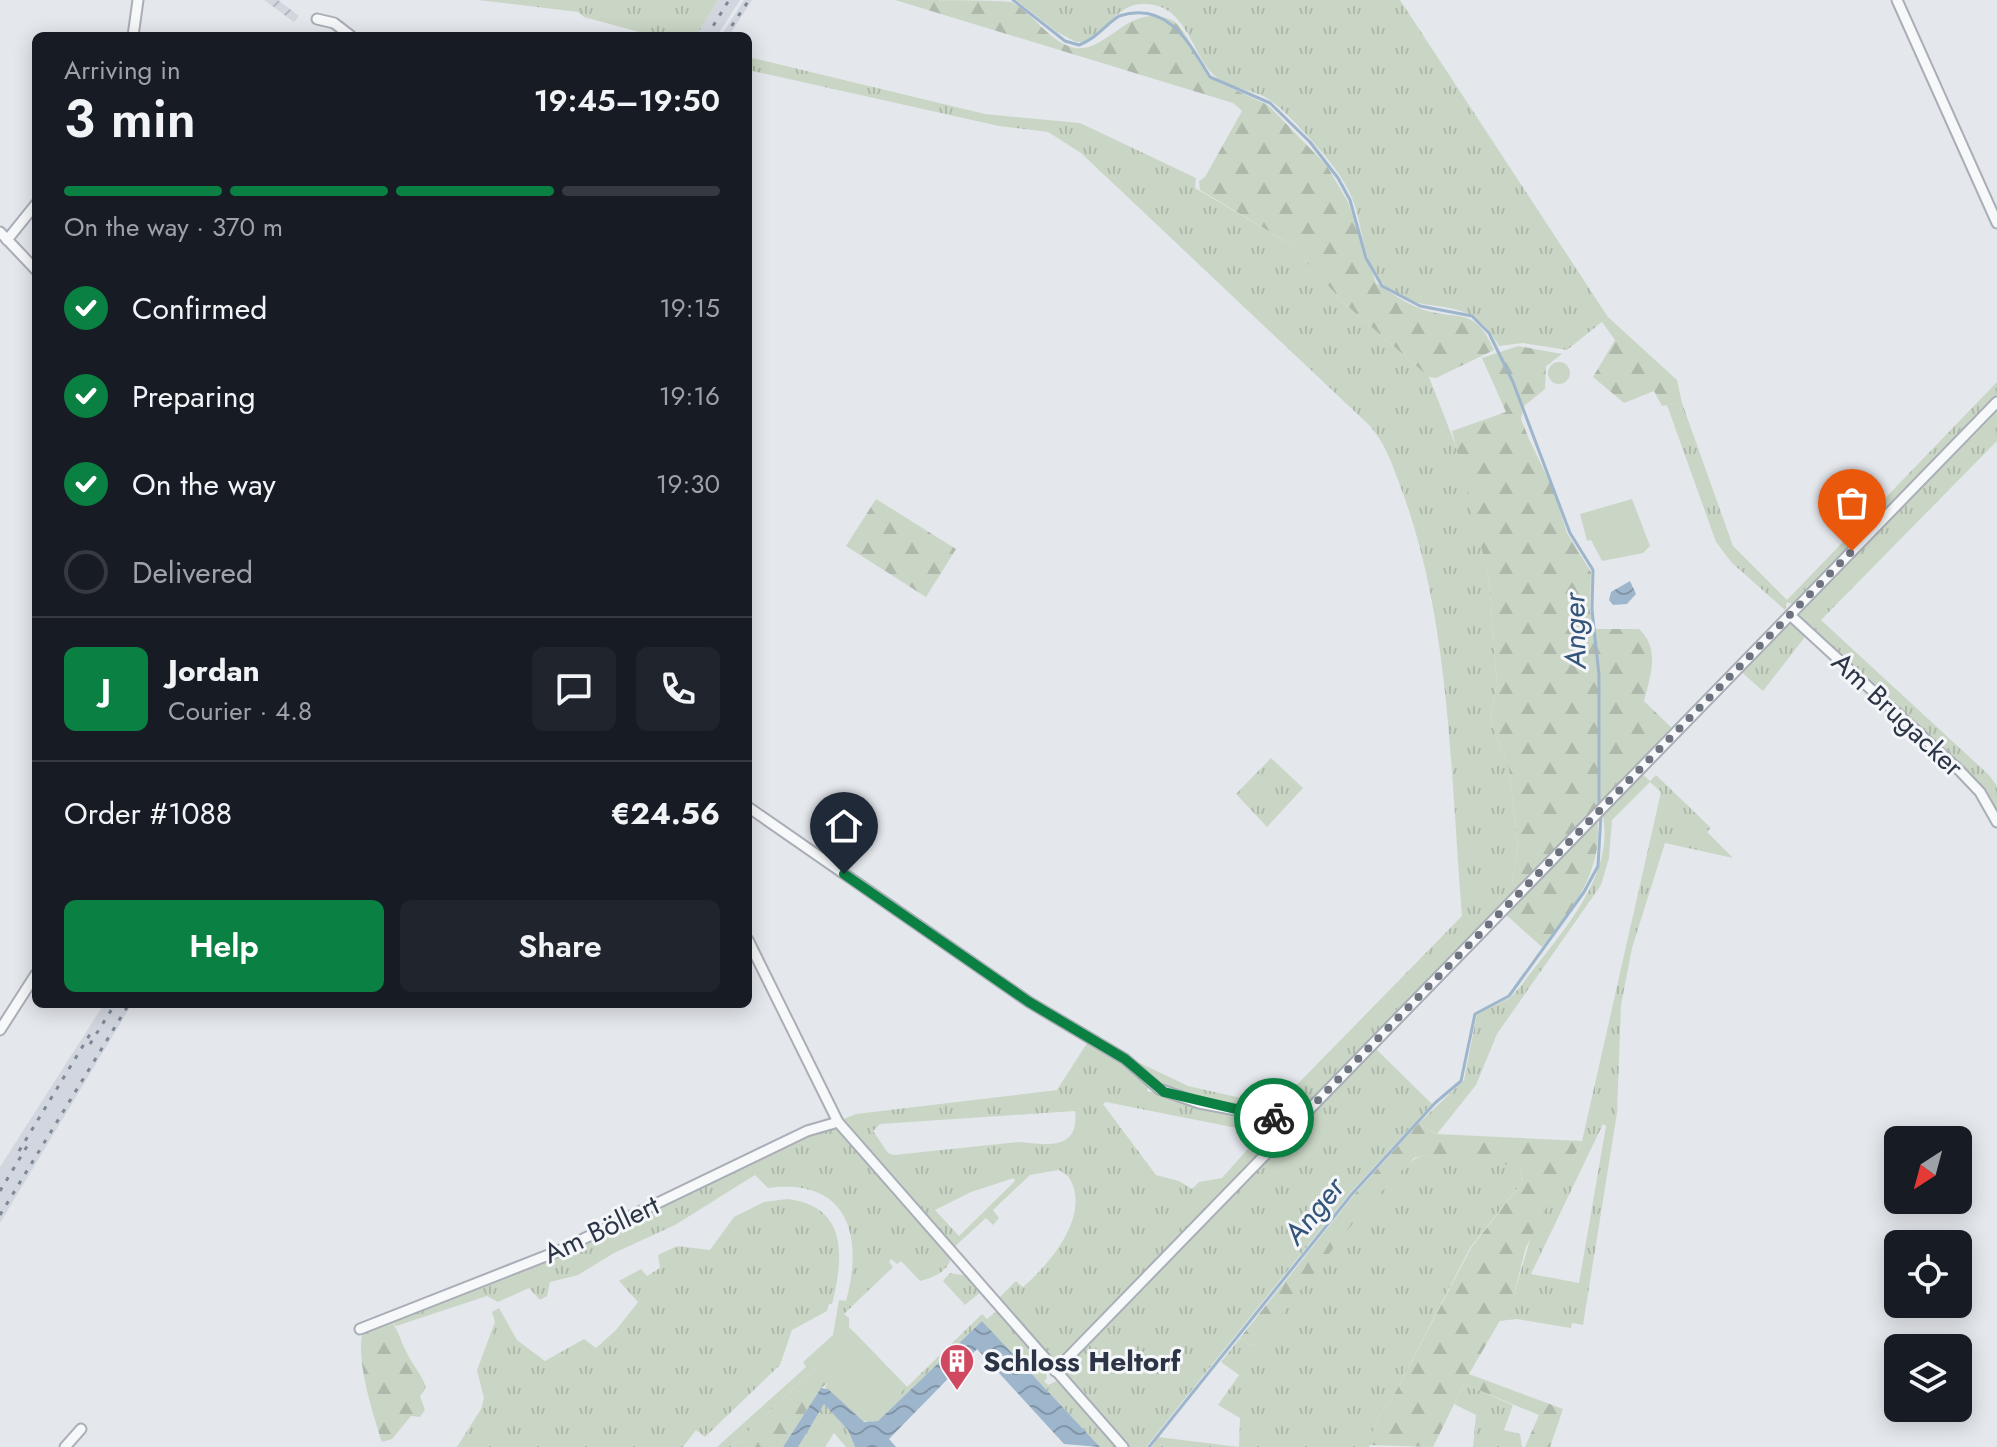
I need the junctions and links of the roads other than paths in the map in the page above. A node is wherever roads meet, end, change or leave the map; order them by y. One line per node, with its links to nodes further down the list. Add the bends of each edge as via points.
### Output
1 (138, 0): 4 (street)
2 (1897, 0): 7 (street)
3 (317, 19): 5 (street)
4 (134, 32)
5 (346, 32)
6 (32, 208): 8 (street)
7 (1997, 223)
8 (4, 236): 9 (street)
9 (32, 266)
10 (1997, 402): 11 (street)
11 (1790, 615): 13 (street, Am Brugacker, via 1960,771); 18 (street)
12 (752, 810): 18 (street, via 1029,1002 1125,1059 1159,1089 1199,1103 1278,1118)
13 (1997, 822)
14 (752, 948): 17 (street)
15 (32, 980): 16 (street)
16 (0, 1030)
17 (838, 1122): 19 (street, Am Böllert, via 807,1131 556,1252); 20 (street)
18 (1292, 1127): 20 (street)
19 (360, 1329)
20 (1055, 1371): 23 (street)
21 (81, 1429): 22 (street)
22 (65, 1447)
23 (1123, 1447)

